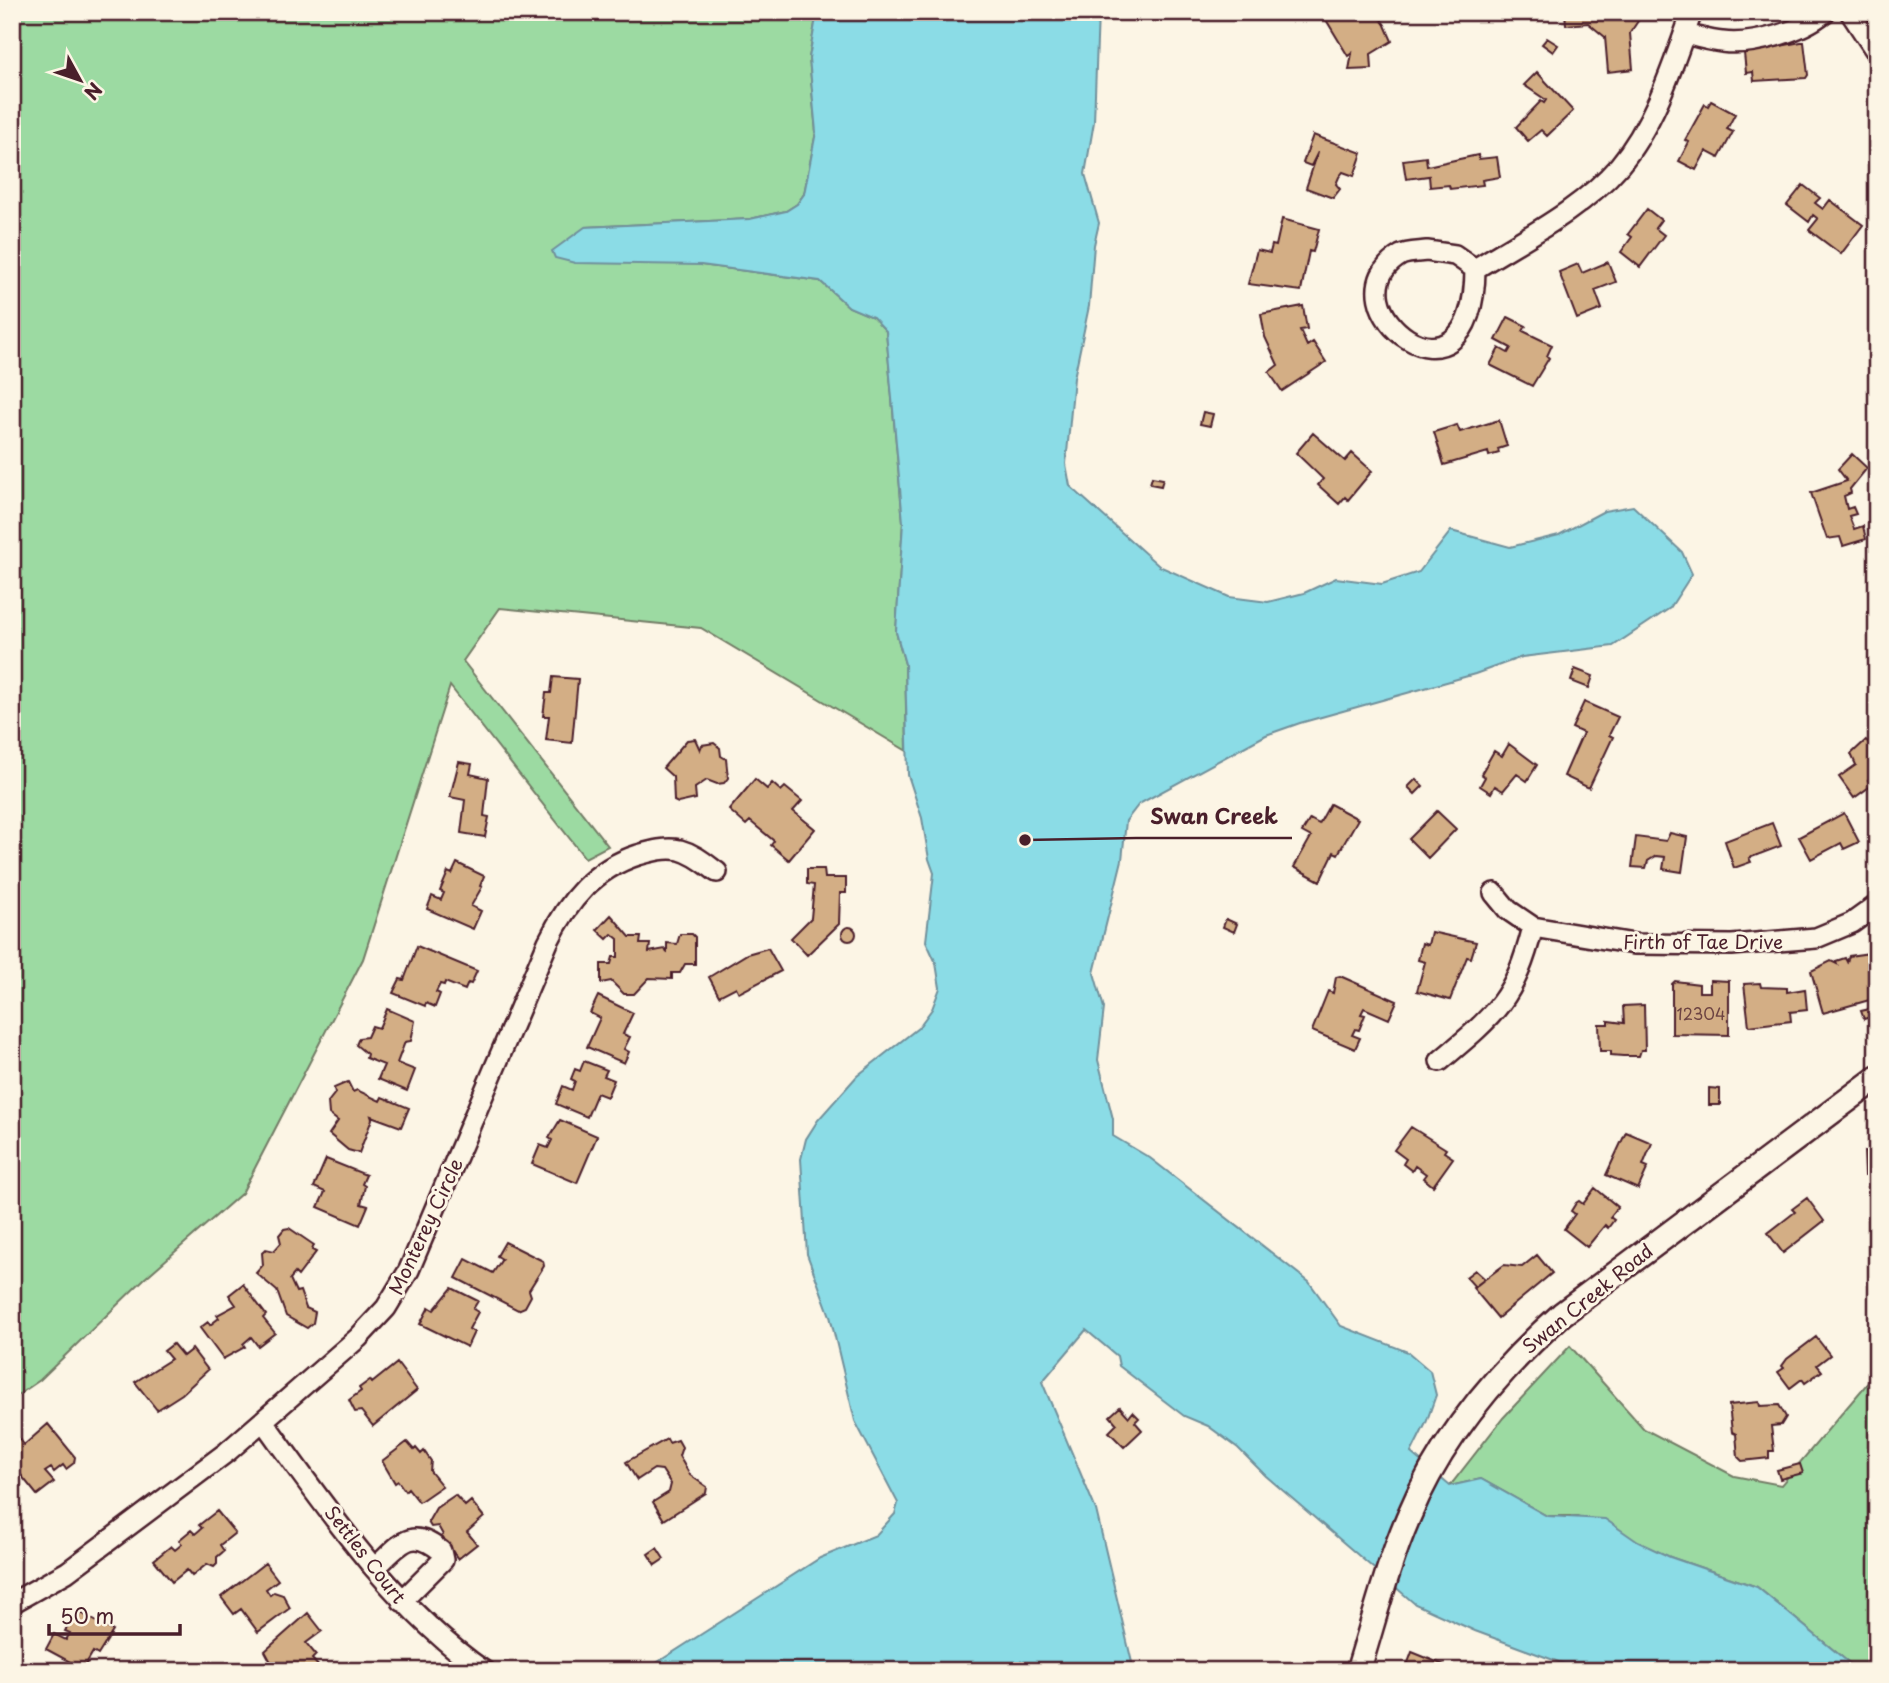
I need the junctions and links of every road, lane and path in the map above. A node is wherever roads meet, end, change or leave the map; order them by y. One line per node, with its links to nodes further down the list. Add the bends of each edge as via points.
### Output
1 (1692, 12): 4 (street)
2 (1825, 12): 4 (street, via 1805,25 1748,41 1723,43)
3 (1850, 12): 5 (street)
4 (1684, 34): 6 (street, via 1655,109 1618,167 1570,209)
5 (1877, 52)
6 (1475, 268): 6 (street, via 1455,255 1427,251 1401,255 1382,274 1378,295 1382,314 1398,334 1415,343 1434,347 1451,340 1465,327 1471,310)
7 (717, 872): 13 (street, Monterey Circle, via 693,855 654,850 615,863 573,900 548,942 401,1285 358,1338)
8 (1494, 893): 10 (street, Firth of Tae Drive)
9 (1877, 905): 10 (street, Firth of Tae Drive, via 1836,930 1780,943 1634,944)
10 (1532, 927): 11 (street, via 1512,991 1493,1016)
11 (1440, 1062)
12 (1877, 1078): 18 (street, Swan Creek Road, via 1562,1314 1523,1349 1459,1427 1408,1515)
13 (263, 1421): 14 (street, Settles Court); 16 (street, Monterey Circle, via 90,1556)
14 (375, 1568): 15 (street, Settles Court); 15 (street, via 411,1538 421,1538 441,1551 443,1560)
15 (402, 1601): 17 (street, Settles Court)
16 (12, 1603)
17 (484, 1671)
18 (1358, 1671)

